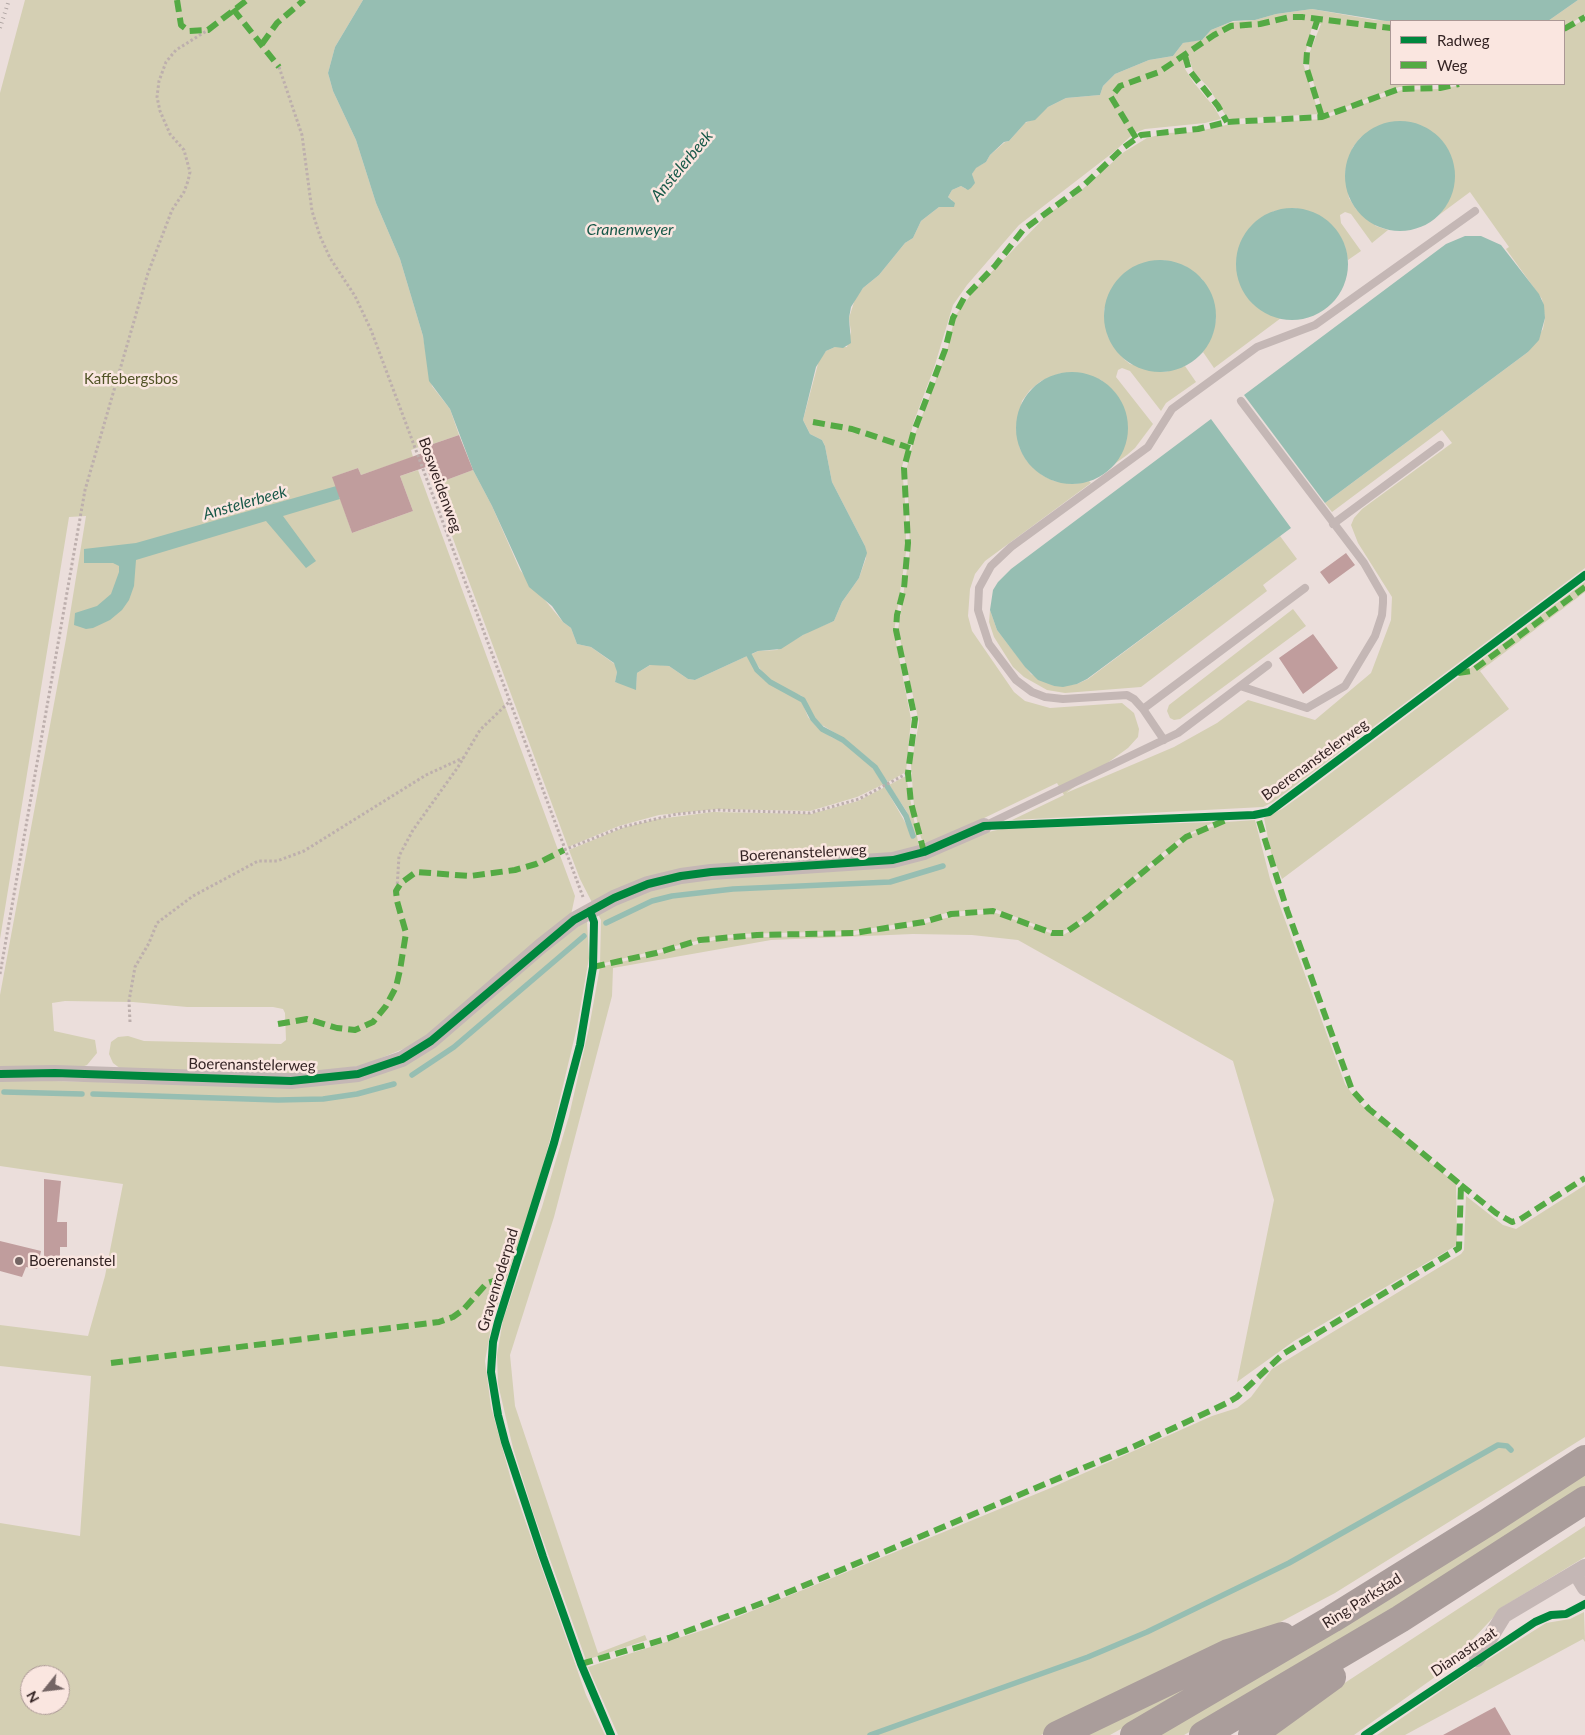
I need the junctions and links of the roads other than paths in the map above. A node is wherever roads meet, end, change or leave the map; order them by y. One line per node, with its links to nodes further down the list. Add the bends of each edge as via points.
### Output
1 (1475, 211): 8 (lane, via 1315,326 1257,347 1172,409 1148,447 1011,547 991,566 979,588 978,610 990,644 1016,680 1045,697 1126,696)
2 (1241, 401): 4 (lane)
3 (1440, 445): 4 (lane)
4 (1333, 524): 7 (lane, via 1364,563 1383,596 1382,615 1375,636 1358,667 1345,686 1307,708)
5 (1305, 588): 8 (lane)
6 (1268, 665): 7 (lane)
7 (1240, 686): 9 (lane)
8 (1143, 709): 9 (lane)
9 (1164, 740): 10 (lane)
10 (984, 826): 11 (street, Boerenanstelerweg, via 924,852 893,860 711,872 648,884 590,911 541,946 431,1041 402,1059 358,1074 291,1081)
11 (0, 1074)
12 (1585, 1459): 17 (highway, Ring Parkstad)
13 (1585, 1500): 15 (highway)
14 (1580, 1570): 16 (street); 18 (street, Dianastraat, via 1504,1615)
15 (1466, 1577): 21 (highway); 22 (highway)
16 (1585, 1588)
17 (1332, 1619): 19 (highway, via 1228,1654); 20 (highway, Ring Parkstad)
18 (1477, 1659)
19 (1057, 1735)
20 (1134, 1735)
21 (1203, 1735)
22 (1252, 1735)

